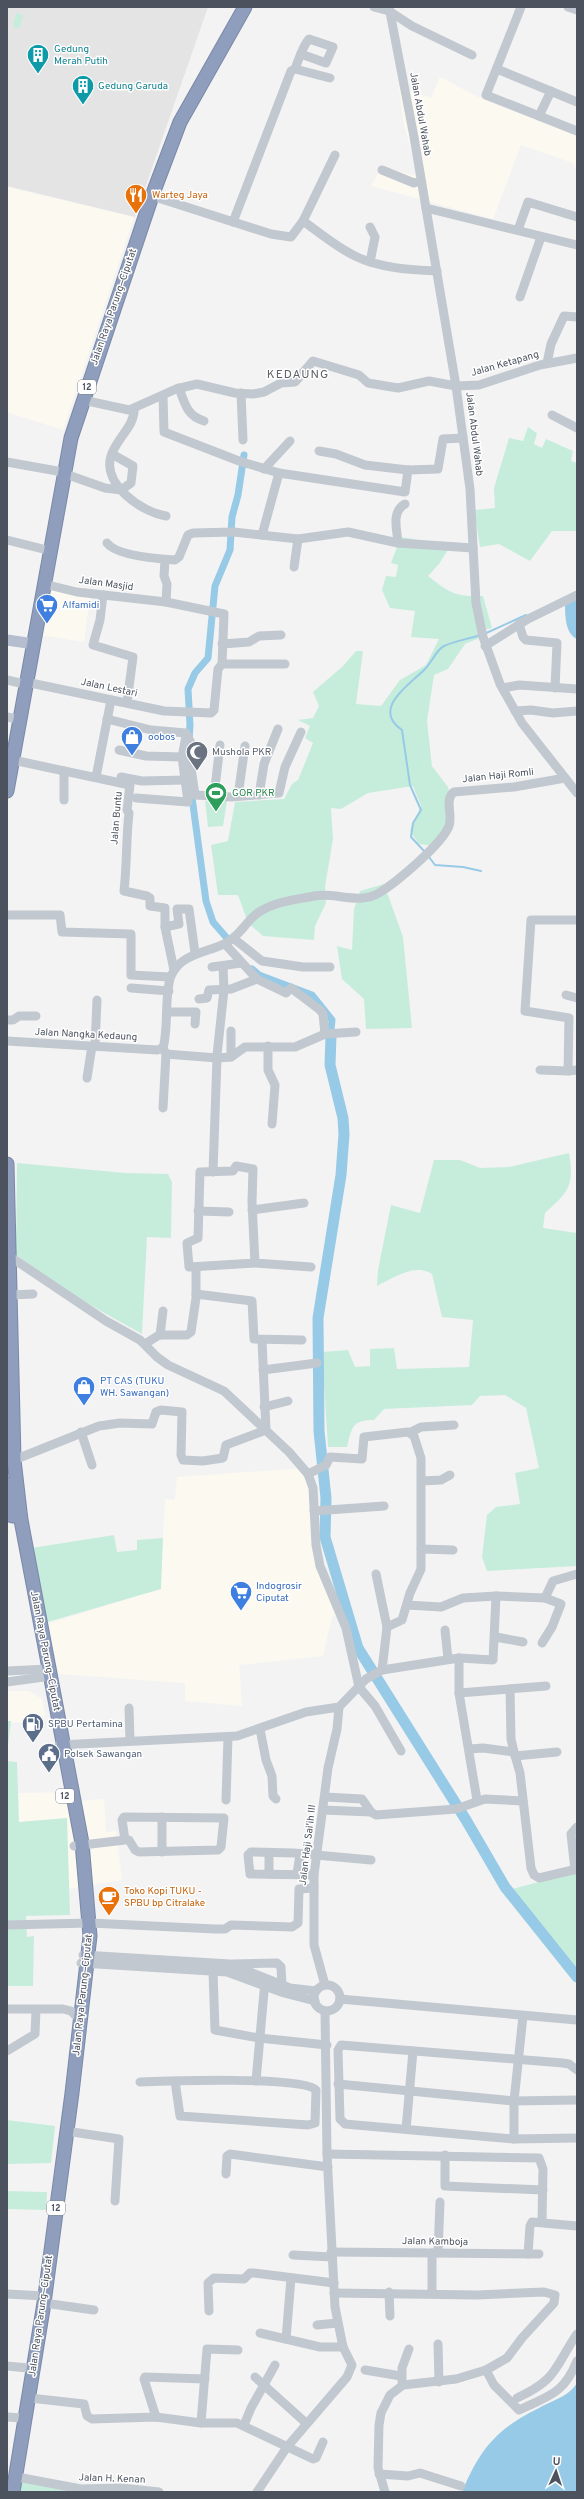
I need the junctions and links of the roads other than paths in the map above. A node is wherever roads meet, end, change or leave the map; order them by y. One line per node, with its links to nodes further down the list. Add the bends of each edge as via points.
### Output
1 (238, 7): 52 (highway, Jalan Raya Parung—Ciputat / 12, via 174,120 65,436)
2 (245, 7): 20 (highway, Jalan Raya Parung—Ciputat / 12, via 182,116)
3 (374, 7): 6 (street)
4 (521, 7): 10 (street)
5 (568, 7): 7 (street)
6 (389, 9): 9 (street, via 416,28); 19 (street, Jalan Abdul Wahab)
7 (577, 10)
8 (301, 54): 11 (street)
9 (472, 55)
10 (497, 68): 13 (street); 15 (street, via 486,95)
11 (295, 69): 12 (street); 23 (street, via 291,71)
12 (330, 78)
13 (550, 91): 14 (street); 15 (street)
14 (577, 102)
15 (539, 116): 16 (street)
16 (577, 131)
17 (335, 155): 24 (street)
18 (382, 170): 19 (street, via 414,183)
19 (421, 181): 21 (street, Jalan Abdul Wahab)
20 (152, 196): 23 (street); 39 (highway, Jalan Raya Parung—Ciputat / 12)
21 (426, 208): 26 (street); 30 (street, Jalan Abdul Wahab)
22 (577, 217): 26 (street, via 528,202)
23 (233, 222): 24 (street, via 289,237 293,236)
24 (303, 222): 29 (street, via 335,244)
25 (370, 227): 29 (street, via 375,237)
26 (518, 230): 27 (street)
27 (541, 237): 28 (street); 31 (street)
28 (577, 245)
29 (370, 262): 30 (street, via 411,270)
30 (437, 271): 35 (street, Jalan Abdul Wahab)
31 (520, 297)
32 (577, 317): 34 (street, via 564,316 551,344)
33 (577, 358): 34 (street, Jalan Ketapang)
34 (547, 363): 35 (street, Jalan Ketapang, via 479,385)
35 (456, 386): 37 (street, Jalan Ketapang, via 428,381 398,388 372,384 359,375 313,361 295,382 281,382 259,393); 44 (street, Jalan Abdul Wahab)
36 (179, 388): 37 (street, Jalan Ketapang, via 203,384); 38 (street, Jalan Ketapang); 42 (street, via 188,412)
37 (241, 393): 45 (street)
38 (163, 395): 40 (street, Jalan Ketapang); 50 (street, via 164,432)
39 (83, 400): 40 (street, Jalan Ketapang, via 120,409); 52 (highway, Jalan Raya Parung—Ciputat / 12)
40 (134, 409): 48 (street, via 131,423)
41 (552, 415): 43 (street)
42 (204, 421)
43 (577, 428)
44 (463, 438): 51 (street, via 443,439 438,469); 62 (street, Jalan Abdul Wahab, via 470,489)
45 (243, 440)
46 (290, 441): 50 (street)
47 (319, 451): 51 (street, via 366,465)
48 (112, 454): 54 (street, via 110,469); 54 (street, via 133,466 131,483)
49 (7, 462): 52 (street)
50 (264, 469): 53 (street)
51 (408, 470): 53 (street, via 404,492)
52 (61, 472): 54 (street, via 105,488); 63 (highway, Jalan Raya Parung—Ciputat / 12); 66 (highway, Jalan Raya Parung—Ciputat / 12)
53 (279, 473): 57 (street)
54 (121, 490): 56 (street, via 147,510)
55 (405, 504): 61 (street, via 400,507 396,516)
56 (166, 516)
57 (262, 535): 58 (street); 64 (street, via 230,532 190,534 179,557 175,560)
58 (298, 539): 61 (street, via 348,532); 65 (street)
59 (7, 540): 63 (street)
60 (107, 543): 64 (street, via 111,547 138,556)
61 (398, 543): 62 (street)
62 (473, 548): 72 (street, Jalan Abdul Wahab, via 476,603)
63 (43, 549): 74 (highway, Jalan Raya Parung—Ciputat / 12)
64 (165, 560): 69 (street)
65 (294, 567)
66 (44, 584): 67 (street, Jalan Masjid); 74 (highway, Jalan Raya Parung—Ciputat / 12)
67 (103, 595): 69 (street, Jalan Masjid); 84 (street, via 93,645 133,657)
68 (577, 595): 70 (street)
69 (166, 602): 75 (street, Jalan Masjid, via 225,615)
70 (519, 624): 72 (street); 81 (street, via 526,640 557,643)
71 (281, 635): 75 (street, via 259,636 249,642)
72 (483, 638): 80 (street, Jalan Abdul Wahab)
73 (7, 640): 74 (main road)
74 (30, 644): 79 (highway, Jalan Raya Parung—Ciputat / 12)
75 (222, 644): 76 (street)
76 (222, 664): 77 (street); 84 (street, Jalan Lestari, via 218,669 213,712 164,711)
77 (285, 664)
78 (7, 680): 79 (street, Jalan Lestari)
79 (23, 682): 83 (street, Jalan Lestari); 87 (highway, Jalan Raya Parung—Ciputat / 12); 96 (highway, Jalan Raya Parung—Ciputat / 12)
80 (503, 688): 81 (street, via 519,685); 85 (street, Jalan Abdul Wahab)
81 (555, 688): 82 (street)
82 (577, 689)
83 (111, 700): 84 (street, Jalan Lestari); 88 (street)
84 (127, 702)
85 (515, 711): 86 (street); 100 (street, Jalan Abdul Wahab, via 543,752)
86 (577, 711)
87 (10, 718): 96 (highway, Jalan Raya Parung—Ciputat / 12)
88 (108, 719): 91 (street, via 151,730 186,733); 99 (street)
89 (278, 729): 103 (street, via 264,764)
90 (301, 732): 103 (street, via 285,767 280,793)
91 (189, 739): 95 (street); 105 (street, via 195,795)
92 (220, 745): 105 (street)
93 (245, 746): 106 (street)
94 (119, 750): 95 (street, via 146,756)
95 (182, 757): 101 (street)
96 (14, 758): 97 (street, Jalan Buntu); 102 (highway, Jalan Raya Parung—Ciputat / 12)
97 (64, 771): 99 (street, Jalan Buntu); 108 (street)
98 (113, 776): 101 (street, via 142,781)
99 (96, 777): 111 (street, Jalan Buntu, via 130,785 124,891 147,896 150,898 150,906 164,908)
100 (565, 778): 104 (street, Jalan Abdul Wahab); 112 (street, Jalan Haji Romli, via 454,792 449,798 449,826 427,853 375,896 318,896 272,905 254,916)
101 (185, 780): 107 (street, via 188,802)
102 (7, 791)
103 (259, 794): 106 (street)
104 (577, 794)
105 (214, 796): 106 (street)
106 (238, 796)
107 (136, 798)
108 (64, 800)
109 (7, 915): 119 (street, via 60,915 62,932 131,934 131,975)
110 (577, 920): 142 (street, via 530,920 525,1011 569,1018)
111 (165, 927): 114 (street, via 179,924 177,909 189,909); 119 (street)
112 (233, 938): 113 (street, Jalan Haji Romli); 118 (street, via 262,961)
113 (225, 944): 114 (street); 115 (street)
114 (195, 953): 119 (street)
115 (241, 963): 116 (street); 120 (street)
116 (223, 966): 117 (street); 123 (street)
117 (212, 967)
118 (330, 968)
119 (172, 974): 122 (street)
120 (257, 980): 123 (street); 134 (street, via 289,990 320,1010 323,1014)
121 (131, 988): 122 (street)
122 (169, 990): 128 (street)
123 (224, 990): 126 (street, via 209,990 207,998); 139 (street)
124 (566, 996): 125 (street)
125 (577, 998)
126 (199, 999)
127 (97, 1000): 136 (street)
128 (168, 1012): 131 (street, via 196,1012); 138 (street)
129 (36, 1016): 130 (street, via 19,1016)
130 (7, 1020)
131 (196, 1024)
132 (231, 1031): 140 (street)
133 (356, 1032): 134 (street)
134 (325, 1034): 137 (street, via 298,1046)
135 (7, 1041): 136 (street, Jalan Nangka Kedaung)
136 (93, 1046): 138 (street, Jalan Nangka Kedaung); 143 (street)
137 (268, 1046): 140 (street, via 243,1047); 145 (street, via 268,1070 275,1085)
138 (165, 1051): 139 (street, Jalan Nangka Kedaung); 144 (street)
139 (217, 1057): 140 (street, Jalan Nangka Kedaung); 147 (street)
140 (231, 1057)
141 (540, 1070): 142 (street)
142 (572, 1070)
143 (87, 1078)
144 (163, 1108)
145 (272, 1124)
146 (7, 1164): 152 (highway, Jalan Raya Parung—Ciputat / 12)
147 (213, 1172): 149 (street, via 233,1171 236,1166 252,1168); 150 (street, via 200,1173)
148 (304, 1203): 149 (street)
149 (252, 1210): 153 (street)
150 (198, 1211): 151 (street); 155 (street, via 197,1239 187,1244 187,1265)
151 (228, 1212)
152 (9, 1256): 158 (highway, Jalan Raya Parung—Ciputat / 12); 164 (street, via 106,1322)
153 (255, 1263): 154 (street); 155 (street, via 219,1264)
154 (311, 1267)
155 (196, 1268): 157 (street)
156 (33, 1294): 158 (street)
157 (196, 1294): 161 (street, via 190,1333); 162 (street, via 252,1301 253,1338)
158 (10, 1295): 160 (highway, Jalan Raya Parung—Ciputat / 12)
159 (163, 1311): 161 (street)
160 (8, 1328): 173 (highway, Jalan Raya Parung—Ciputat / 12)
161 (160, 1335): 164 (street)
162 (262, 1340): 163 (street); 166 (street)
163 (302, 1340)
164 (145, 1344): 170 (street, via 168,1365 224,1391)
165 (317, 1363): 166 (street)
166 (263, 1370): 168 (street)
167 (288, 1401): 168 (street)
168 (264, 1406): 170 (street)
169 (454, 1425): 172 (street, via 420,1428)
170 (266, 1430): 171 (street, via 226,1445 223,1458 186,1461 181,1459 181,1411 157,1410 152,1425 113,1424); 175 (street)
171 (81, 1432): 173 (street); 174 (street)
172 (411, 1432): 175 (street, via 364,1437 362,1459 330,1457 326,1465); 177 (street, via 421,1454)
173 (14, 1460): 181 (highway, Jalan Raya Parung—Ciputat / 12)
174 (92, 1465)
175 (308, 1474): 180 (street)
176 (450, 1475): 177 (street, via 441,1480)
177 (422, 1481): 182 (street)
178 (7, 1484): 181 (highway, Jalan Raya Parung—Ciputat / 12)
179 (384, 1506): 180 (street)
180 (322, 1510): 201 (street, via 316,1545 320,1566 346,1628)
181 (16, 1515): 198 (highway, Jalan Raya Parung—Ciputat / 12)
182 (420, 1550): 183 (street); 188 (street, via 421,1572)
183 (453, 1550)
184 (376, 1574): 189 (street)
185 (577, 1574): 187 (street, via 553,1581)
186 (496, 1596): 187 (street); 188 (street, via 462,1598 441,1607); 191 (street)
187 (546, 1598): 193 (street, via 561,1604)
188 (407, 1605): 189 (street, via 402,1620)
189 (387, 1627): 197 (street)
190 (445, 1630): 195 (street)
191 (496, 1637): 192 (street); 194 (street, via 494,1659)
192 (523, 1642)
193 (542, 1643)
194 (459, 1658): 195 (street); 203 (street)
195 (448, 1659): 197 (street)
196 (7, 1671): 198 (street)
197 (377, 1672): 201 (street)
198 (46, 1673): 199 (street); 209 (highway, Jalan Raya Parung—Ciputat / 12)
199 (7, 1682)
200 (546, 1686): 202 (street)
201 (359, 1687): 204 (street); 211 (street, via 375,1706)
202 (510, 1689): 203 (street); 213 (street, via 511,1739)
203 (459, 1693): 210 (street)
204 (339, 1707): 206 (street, via 306,1712); 214 (street, Jalan Haji Sai'ih III)
205 (129, 1708): 208 (street)
206 (260, 1729): 207 (street); 215 (street, via 272,1776 273,1795)
207 (228, 1737): 208 (street); 216 (street)
208 (130, 1741): 209 (street)
209 (60, 1745): 224 (highway, Jalan Raya Parung—Ciputat / 12)
210 (470, 1749): 213 (street, via 483,1748); 217 (street)
211 (401, 1751)
212 (557, 1752): 213 (street)
213 (515, 1754): 218 (street)
214 (325, 1797): 219 (street, Jalan Haji Sai'ih III); 220 (street, via 362,1799)
215 (276, 1799)
216 (226, 1800)
217 (477, 1800): 218 (street); 220 (street, via 459,1808 376,1815)
218 (523, 1801): 230 (street, via 534,1875 539,1878)
219 (323, 1810): 220 (street); 228 (street, Jalan Haji Sai'ih III)
220 (372, 1812)
221 (162, 1818): 223 (street, via 124,1818 122,1820); 225 (street); 225 (street, via 224,1818 221,1847 218,1850)
222 (577, 1827): 230 (street, via 571,1834)
223 (125, 1840): 224 (street); 225 (street, via 129,1840 137,1852)
224 (78, 1844): 235 (highway, Jalan Raya Parung—Ciputat / 12, via 81,1894)
225 (162, 1852)
226 (269, 1853): 227 (street); 231 (street); 231 (street, via 251,1852 248,1855 248,1873)
227 (300, 1854): 228 (street); 232 (street)
228 (317, 1857): 229 (street); 233 (street, Jalan Haji Sai'ih III)
229 (371, 1860)
230 (576, 1869)
231 (269, 1874): 232 (street)
232 (297, 1874): 233 (street)
233 (314, 1874): 234 (street, Jalan Haji Sai'ih III)
234 (314, 1888): 235 (street, via 300,1889 298,1923 294,1926 234,1925 215,1929); 242 (street, Jalan Haji Sai'ih III, via 314,1945)
235 (86, 1923): 236 (street); 237 (highway, Jalan Raya Parung—Ciputat / 12)
236 (7, 1925)
237 (84, 1959): 238 (street); 239 (street); 248 (highway, Jalan Raya Parung—Ciputat / 12)
238 (230, 1964): 240 (street); 241 (street, via 278,1963 281,1967)
239 (213, 1970): 240 (street); 251 (street, via 215,2030)
240 (264, 1982): 241 (street); 243 (street, via 295,1997); 251 (street)
241 (282, 1985): 243 (street)
242 (325, 1985): 243 (street); 244 (street, via 336,1988)
243 (315, 1996): 247 (street, via 318,2007)
244 (340, 2000): 247 (street, via 333,2010); 249 (street)
245 (7, 2009): 246 (street)
246 (36, 2010): 248 (street, via 63,2009); 253 (street, via 35,2034)
247 (324, 2011): 252 (street)
248 (78, 2016): 265 (highway, Jalan Raya Parung—Ciputat / 12); 271 (highway, Jalan Raya Parung—Ciputat / 12)
249 (523, 2016): 250 (street); 255 (street)
250 (577, 2020)
251 (259, 2038): 252 (street); 258 (street)
252 (327, 2045): 268 (street)
253 (7, 2051)
254 (413, 2051): 255 (street); 260 (street, via 341,2045 338,2050); 261 (street)
255 (519, 2060): 256 (street, via 569,2064); 263 (street)
256 (577, 2070)
257 (175, 2081): 258 (street); 258 (street, via 180,2116 308,2125 316,2123 315,2088 307,2085); 259 (street)
258 (256, 2081)
259 (140, 2082)
260 (338, 2084): 261 (street); 264 (street, via 342,2122)
261 (409, 2090): 263 (street); 264 (street)
262 (577, 2100): 263 (street)
263 (514, 2101): 267 (street)
264 (406, 2129): 267 (street)
265 (66, 2131): 271 (highway, Jalan Raya Parung—Ciputat / 12); 274 (street, via 119,2139)
266 (577, 2138): 267 (street)
267 (514, 2139)
268 (327, 2154): 269 (street); 270 (street)
269 (444, 2155): 273 (street, via 539,2158 543,2169); 273 (street, via 445,2186)
270 (328, 2167): 272 (street, via 230,2154 227,2156); 282 (street)
271 (57, 2168): 289 (highway, Jalan Raya Parung—Ciputat / 12)
272 (226, 2174)
273 (542, 2190): 276 (street)
274 (115, 2202)
275 (440, 2202): 278 (street)
276 (542, 2222): 277 (street); 279 (street, via 531,2223)
277 (577, 2226)
278 (435, 2253): 279 (street, Jalan Kamboja); 282 (street, Jalan Kamboja); 287 (street)
279 (528, 2254): 280 (street, Jalan Kamboja)
280 (539, 2254)
281 (294, 2255): 282 (street, Jalan Kamboja)
282 (332, 2255): 284 (street)
283 (291, 2278): 284 (street); 291 (street, via 250,2273 244,2279 210,2280 207,2288); 297 (street)
284 (334, 2283): 285 (street)
285 (334, 2292): 286 (street); 293 (street)
286 (389, 2292): 287 (street); 292 (street)
287 (432, 2293): 307 (street, via 554,2294 554,2303 507,2358)
288 (7, 2294): 289 (street)
289 (42, 2298): 290 (street); 305 (highway, Jalan Raya Parung—Ciputat / 12); 313 (highway, Jalan Raya Parung—Ciputat / 12)
290 (94, 2310)
291 (209, 2311)
292 (390, 2316)
293 (337, 2323): 294 (street); 299 (street)
294 (317, 2326)
295 (260, 2333): 297 (street)
296 (577, 2334): 314 (street, via 553,2375)
297 (286, 2339): 299 (street, via 320,2347)
298 (438, 2344): 311 (street)
299 (343, 2347): 319 (street, via 351,2361 351,2369)
300 (409, 2349): 310 (street, via 402,2368)
301 (238, 2350): 309 (street, via 207,2349)
302 (577, 2361): 307 (street, via 572,2374 559,2391 519,2410 494,2385)
303 (7, 2366): 305 (street)
304 (275, 2366): 312 (street)
305 (28, 2368): 317 (highway, Jalan Raya Parung—Ciputat / 12)
306 (365, 2370): 310 (street)
307 (486, 2370): 311 (street, via 456,2380)
308 (255, 2377): 312 (street)
309 (205, 2379): 316 (street, via 145,2377); 318 (street)
310 (402, 2381): 311 (street); 323 (street, via 380,2413)
311 (439, 2382)
312 (265, 2386): 319 (street); 320 (street)
313 (30, 2398): 316 (street, via 84,2404 87,2416 92,2419); 324 (highway, Jalan Raya Parung—Ciputat / 12)
314 (518, 2398)
315 (7, 2417): 317 (street)
316 (156, 2417): 318 (street)
317 (22, 2418): 324 (highway, Jalan Raya Parung—Ciputat / 12)
318 (201, 2423): 320 (street, via 225,2421)
319 (306, 2423): 322 (street)
320 (244, 2425): 322 (street)
321 (323, 2442): 322 (street, via 315,2459)
322 (287, 2447): 328 (street)
323 (379, 2474): 325 (street, via 408,2476 420,2473); 329 (street)
324 (11, 2480): 326 (highway, Jalan Raya Parung—Ciputat / 12); 327 (street, Jalan H. Kenan, via 81,2489 122,2488)
325 (461, 2486)
326 (14, 2492)
327 (159, 2492)
328 (258, 2492)
329 (385, 2492)

